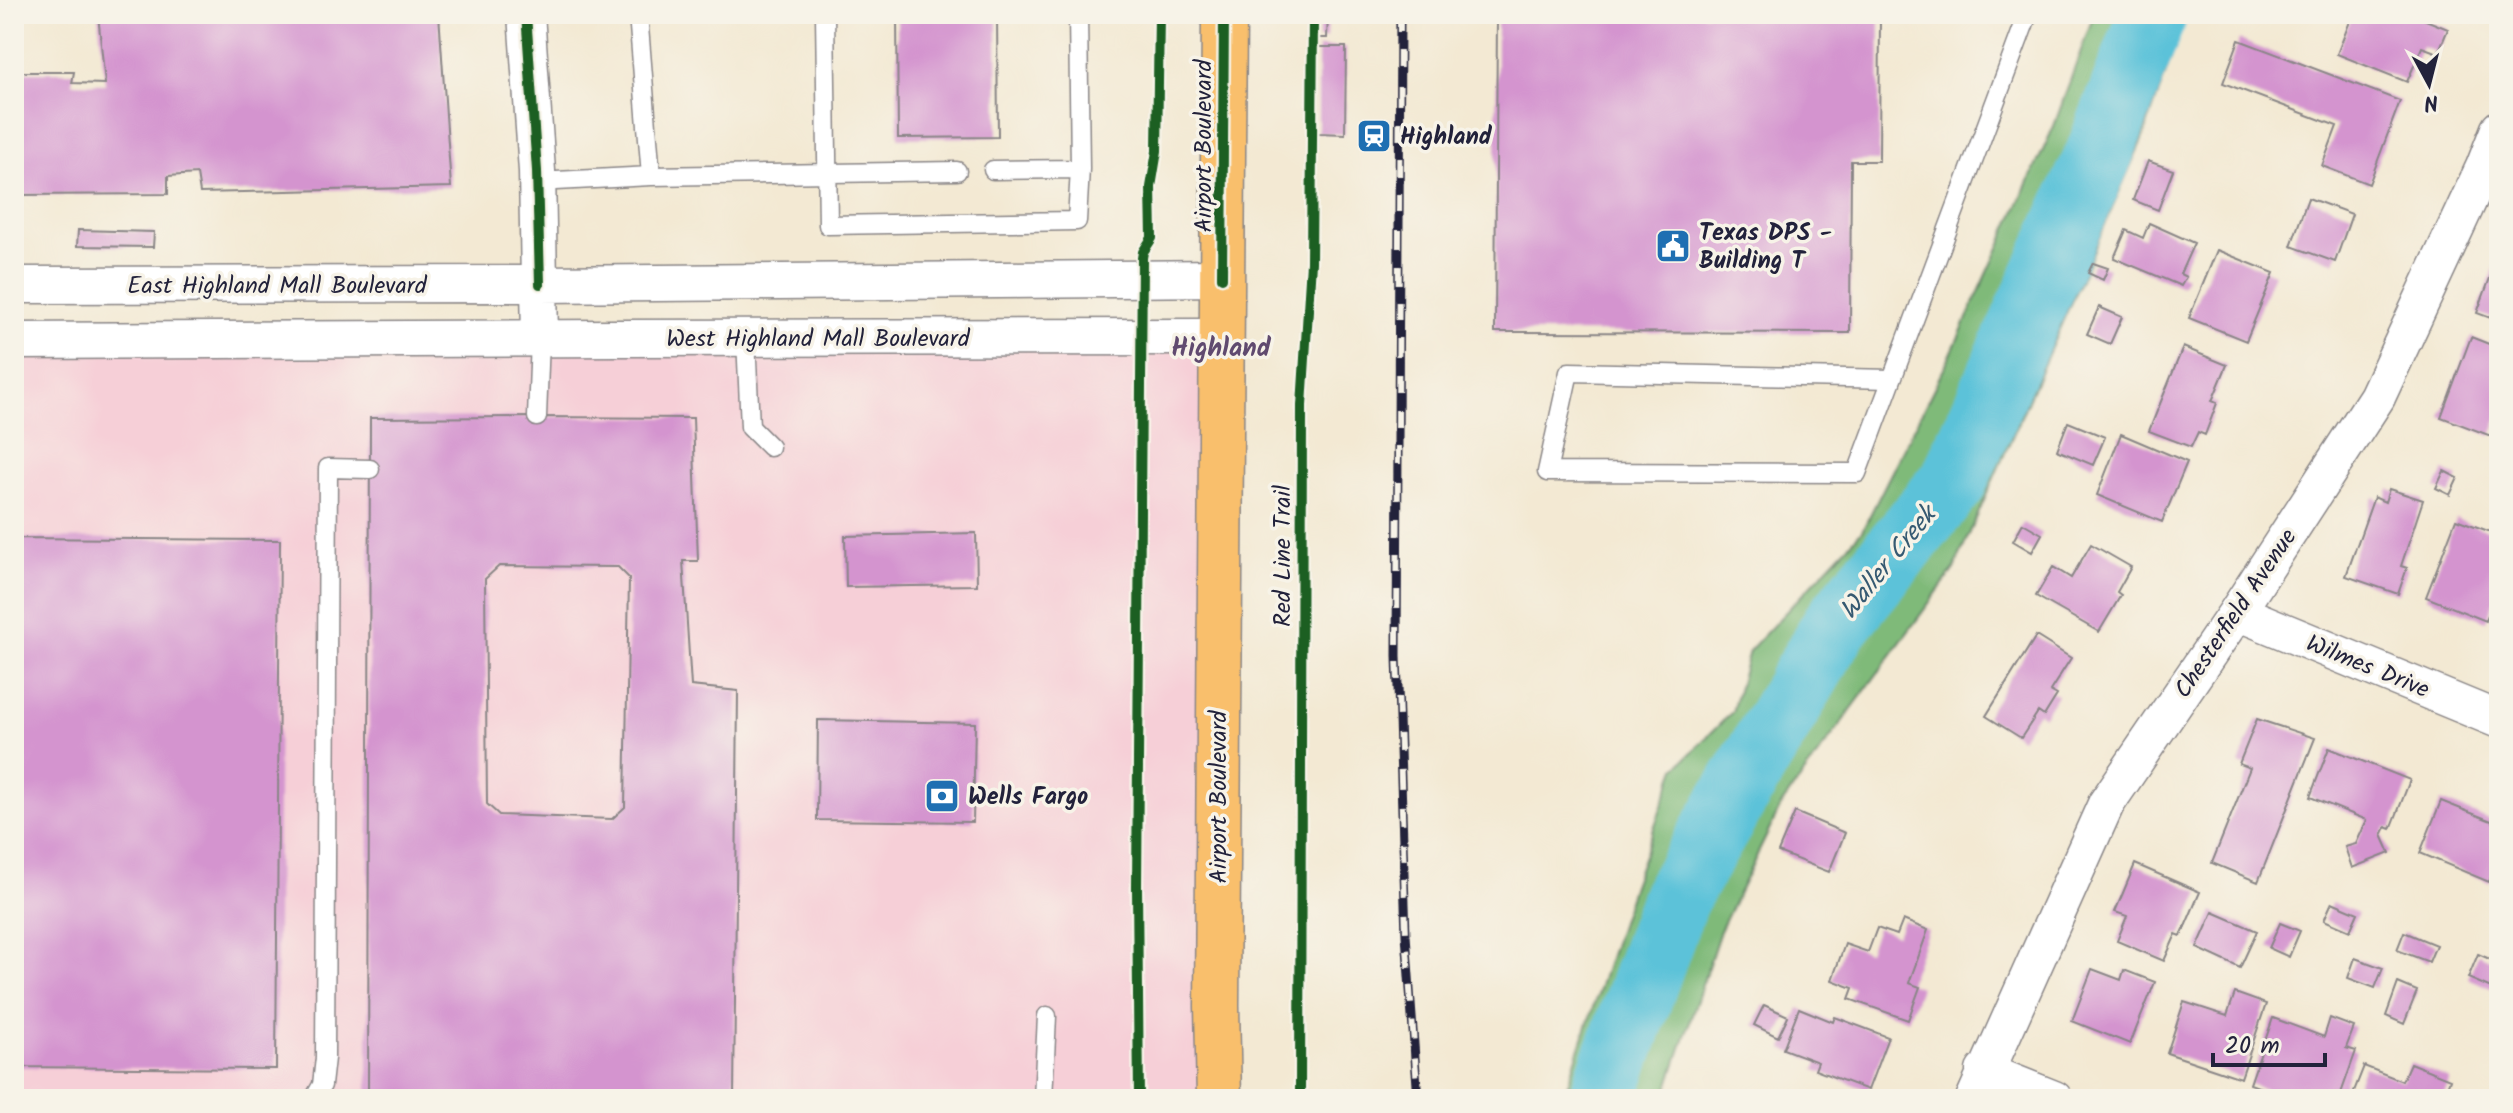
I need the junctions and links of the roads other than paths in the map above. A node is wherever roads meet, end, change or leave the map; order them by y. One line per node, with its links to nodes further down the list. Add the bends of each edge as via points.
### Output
1 (526, 14): 14 (street)
2 (638, 14): 13 (lane)
3 (825, 14): 12 (lane)
4 (1078, 14): 8 (lane)
5 (1224, 14): 15 (main road, Airport Boulevard)
6 (2028, 14): 22 (lane)
7 (2499, 129): 10 (street, Chesterfield Avenue)
8 (1080, 169): 9 (lane); 12 (lane, via 1077,221 828,225)
9 (993, 170)
10 (2492, 170): 26 (street, Chesterfield Avenue, via 2377,397)
11 (957, 171): 12 (lane)
12 (828, 175): 13 (lane)
13 (651, 176): 14 (lane)
14 (537, 182): 16 (street)
15 (1222, 278): 16 (street); 18 (main road, Airport Boulevard)
16 (540, 284): 17 (street, East Highland Mall Boulevard); 20 (street)
17 (14, 285)
18 (1221, 337): 19 (street, West Highland Mall Boulevard); 32 (main road, Airport Boulevard)
19 (746, 338): 20 (street, West Highland Mall Boulevard); 24 (lane, via 750,427)
20 (540, 339): 21 (street, West Highland Mall Boulevard); 23 (lane)
21 (14, 341)
22 (1891, 379): 22 (lane, via 1569,372 1547,472 1857,473)
23 (537, 417)
24 (770, 447)
25 (370, 469): 30 (lane, via 328,468 325,1058 322,1085)
26 (2237, 612): 27 (street, Wilmes Drive); 29 (street, Chesterfield Avenue, via 2106,804)
27 (2499, 720)
28 (1047, 1016): 31 (lane)
29 (1979, 1085): 33 (street)
30 (314, 1099)
31 (1043, 1099)
32 (1219, 1099)
33 (2054, 1099)

